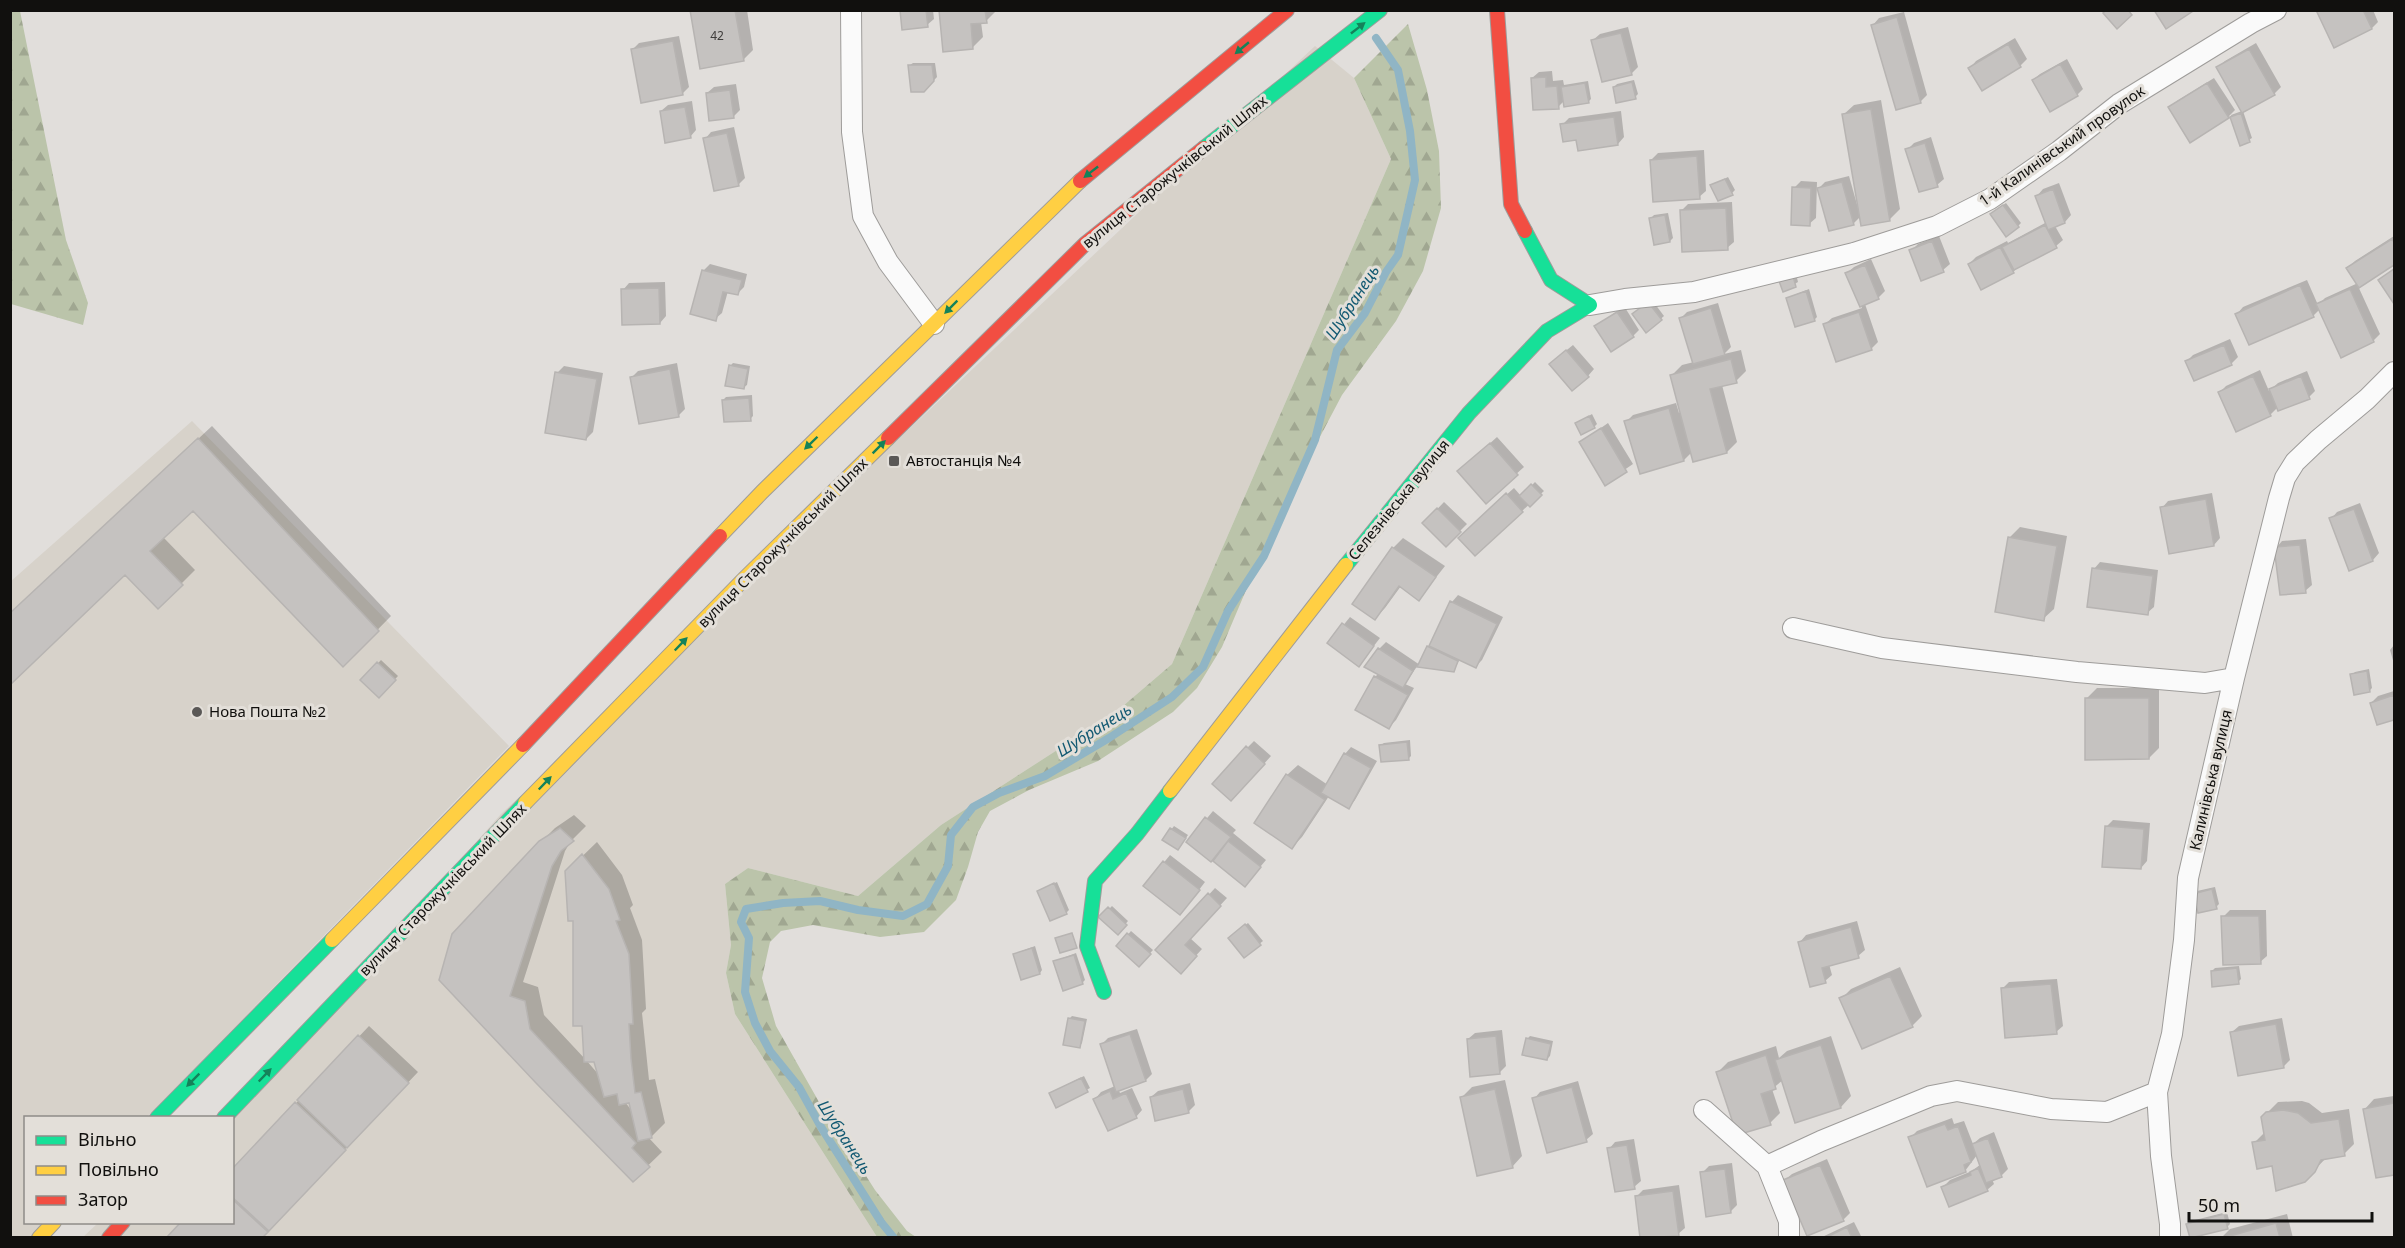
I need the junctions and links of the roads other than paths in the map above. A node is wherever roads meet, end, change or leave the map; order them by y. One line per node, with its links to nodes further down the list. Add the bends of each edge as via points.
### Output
1 (851, 10): 9 (street, via 852,132 863,216 888,262)
2 (1287, 10): 6 (main road, one-way to 6)
3 (1380, 10): 17 (main road, вулиця Старожучківський Шлях, one-way to 3, via 428,902 744,579 1102,221)
4 (1497, 10): 8 (main road, via 1511,204 1551,280)
5 (2276, 10): 8 (street, 1-й Калинівський провулок, via 2119,105 2060,152 1990,199 1937,226 1854,254 1694,292)
6 (1071, 188): 7 (main road); 9 (main road, one-way to 9)
7 (1085, 203)
8 (1590, 305): 13 (main road, Селезнівська вулиця, via 1547,331 1469,413 1322,594 1137,834 1095,881 1088,946)
9 (934, 324): 16 (main road, one-way to 16, via 762,492 518,751)
10 (2394, 372): 12 (street, Калинівська вулиця, via 2295,462 2285,478)
11 (1793, 628): 12 (street, via 1882,648 2077,672 2205,683)
12 (2234, 678): 14 (street, Калинівська вулиця, via 2188,878 2172,1034)
13 (1104, 992)
14 (2157, 1092): 18 (street, via 2107,1112 2051,1109 1958,1091 1931,1096); 24 (street, Калинівська вулиця)
15 (1704, 1110): 18 (street)
16 (159, 1116)
17 (226, 1116)
18 (1767, 1166): 23 (street, via 1789,1221)
19 (52, 1224): 21 (main road)
20 (121, 1224): 22 (main road)
21 (39, 1238)
22 (109, 1238)
23 (1790, 1238)
24 (2170, 1238)

